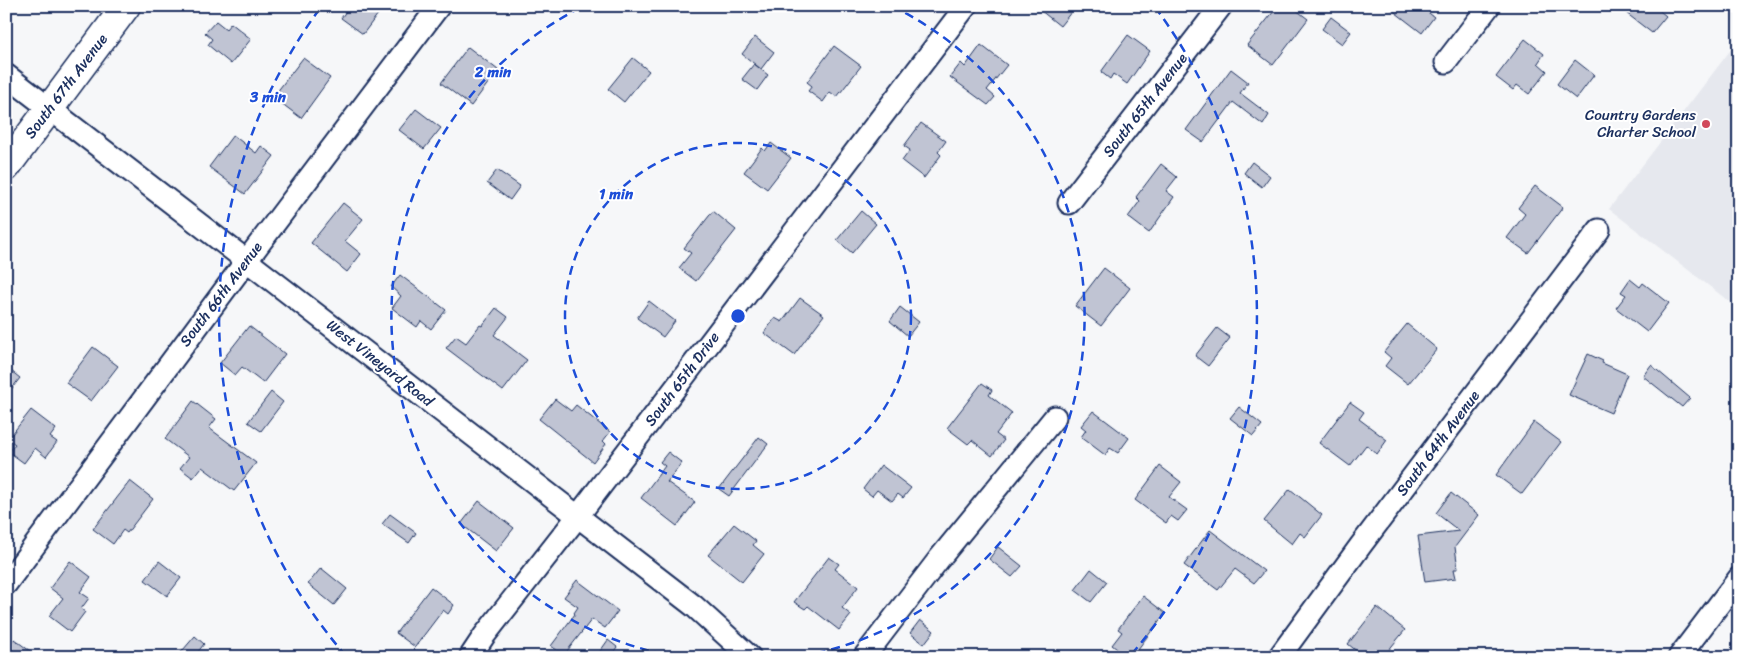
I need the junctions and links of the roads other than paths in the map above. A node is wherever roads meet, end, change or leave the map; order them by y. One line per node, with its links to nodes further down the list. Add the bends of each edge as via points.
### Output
1 (126, 6): 8 (main road, South 67th Avenue)
2 (439, 6): 12 (street, South 66th Avenue)
3 (966, 6): 14 (street, South 65th Drive)
4 (1221, 6): 10 (street, South 65th Avenue)
5 (1489, 6): 6 (street)
6 (1446, 62)
7 (6, 75): 8 (street, West Vineyard Road)
8 (49, 108): 9 (main road, South 67th Avenue); 12 (street, West Vineyard Road)
9 (6, 166)
10 (1069, 203)
11 (1598, 230): 20 (street, South 64th Avenue)
12 (246, 260): 14 (street, West Vineyard Road); 16 (street, South 66th Avenue)
13 (1054, 417): 19 (street)
14 (578, 516): 17 (street, South 65th Drive); 18 (street, West Vineyard Road, via 694,606)
15 (1739, 578): 21 (street)
16 (6, 584)
17 (470, 657)
18 (750, 657)
19 (864, 657)
20 (1279, 657)
21 (1679, 657)

